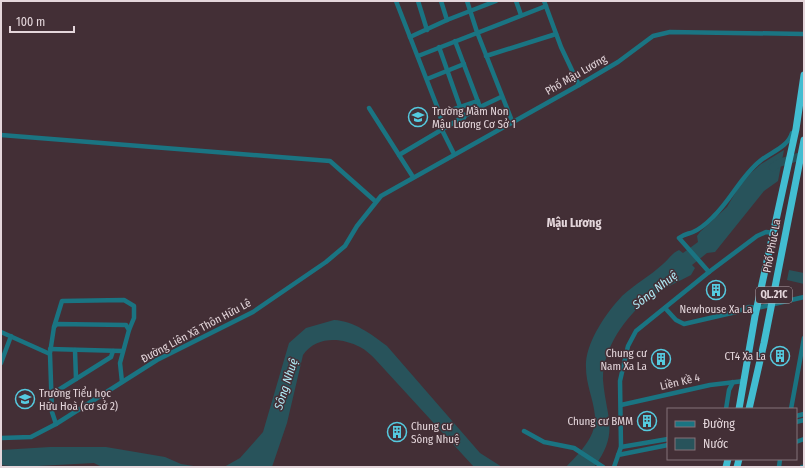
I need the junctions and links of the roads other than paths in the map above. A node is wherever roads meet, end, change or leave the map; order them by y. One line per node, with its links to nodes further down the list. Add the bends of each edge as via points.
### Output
1 (396, 1): 16 (street)
2 (418, 1): 12 (street)
3 (441, 1): 11 (street)
4 (467, 1): 9 (street)
5 (494, 1): 9 (street)
6 (516, 1): 10 (street)
7 (544, 1): 8 (street)
8 (546, 6): 10 (street); 14 (street)
9 (470, 11): 11 (street); 13 (street)
10 (521, 15): 13 (street)
11 (447, 20): 12 (street)
12 (428, 30): 16 (street)
13 (477, 32): 17 (street); 20 (street)
14 (556, 34): 20 (street); 25 (street)
15 (804, 34): 25 (street, Phố Mậu Lương, via 670,32 653,36 618,62)
16 (410, 36): 19 (street)
17 (455, 41): 18 (street); 21 (street)
18 (439, 48): 19 (street); 22 (street)
19 (418, 56): 24 (street)
20 (486, 56): 26 (street)
21 (464, 64): 22 (street); 27 (street)
22 (448, 70): 24 (street); 28 (street)
23 (804, 75): 34 (highway, QL.21C)
24 (427, 79): 31 (street)
25 (579, 85): 33 (street, Phố Mậu Lương)
26 (501, 97): 29 (street); 33 (street)
27 (478, 101): 28 (street); 29 (street)
28 (460, 107): 31 (street); 32 (street)
29 (480, 107): 32 (street)
30 (369, 108): 39 (street)
31 (440, 114): 35 (street)
32 (464, 118): 35 (street)
33 (512, 122): 38 (street, Phố Mậu Lương)
34 (797, 126): 42 (highway, Phố Phúc La / QL.21C); 43 (street, via 790,141 757,163 712,218 693,232 679,238)
35 (442, 130): 38 (street); 39 (street)
36 (1, 135): 41 (street, via 330,161)
37 (804, 140): 45 (highway, Phố Phúc La / QL.21C)
38 (454, 154): 40 (street, Phố Mậu Lương)
39 (399, 155): 40 (street)
40 (413, 177): 41 (street, Phố Mậu Lương)
41 (375, 201): 60 (street, Đường Liên Xã Thôn Hữu Lê, via 345,246 326,262 253,312 157,360)
42 (774, 233): 43 (street, via 766,232 757,236); 47 (highway, Phố Phúc La / QL.21C)
43 (709, 272): 46 (street)
44 (804, 297): 45 (street)
45 (772, 304): 47 (street); 66 (highway, Phố Phúc La / QL.21C)
46 (665, 308): 47 (street, via 676,320 684,324 749,307); 63 (street, via 636,331 628,346 620,380)
47 (757, 308): 59 (highway, Phố Phúc La / QL.21C)
48 (54, 327): 49 (street, via 59,324 126,325); 49 (street, via 61,303 65,300 124,300 134,306 134,318); 54 (street)
49 (129, 330): 56 (street)
50 (1, 332): 51 (street)
51 (11, 336): 54 (street); 57 (street)
52 (804, 338): 67 (street)
53 (74, 350): 54 (street); 55 (street); 58 (street)
54 (50, 351): 62 (street)
55 (113, 351): 56 (street); 58 (street, via 111,357)
56 (122, 351): 60 (street)
57 (1, 363)
58 (76, 379): 62 (street)
59 (744, 381): 61 (street, Liền Kề 4); 65 (highway, Phố Phúc La / QL.21C)
60 (122, 382): 68 (street, Đường Liên Xã Thôn Hữu Lê)
61 (733, 382): 63 (street, Liền Kề 4); 64 (street)
62 (52, 394): 68 (street, via 52,412)
63 (621, 405): 73 (street)
64 (726, 408)
65 (738, 408)
66 (749, 408)
67 (791, 408)
68 (56, 424): 70 (street, Đường Liên Xã Thôn Hữu Lê, via 31,438)
69 (524, 431): 75 (street, via 544,442 572,447)
70 (1, 438)
71 (667, 439): 73 (street)
72 (667, 445): 74 (street)
73 (621, 448): 74 (street)
74 (618, 455): 76 (street)
75 (603, 467)
76 (614, 467)

